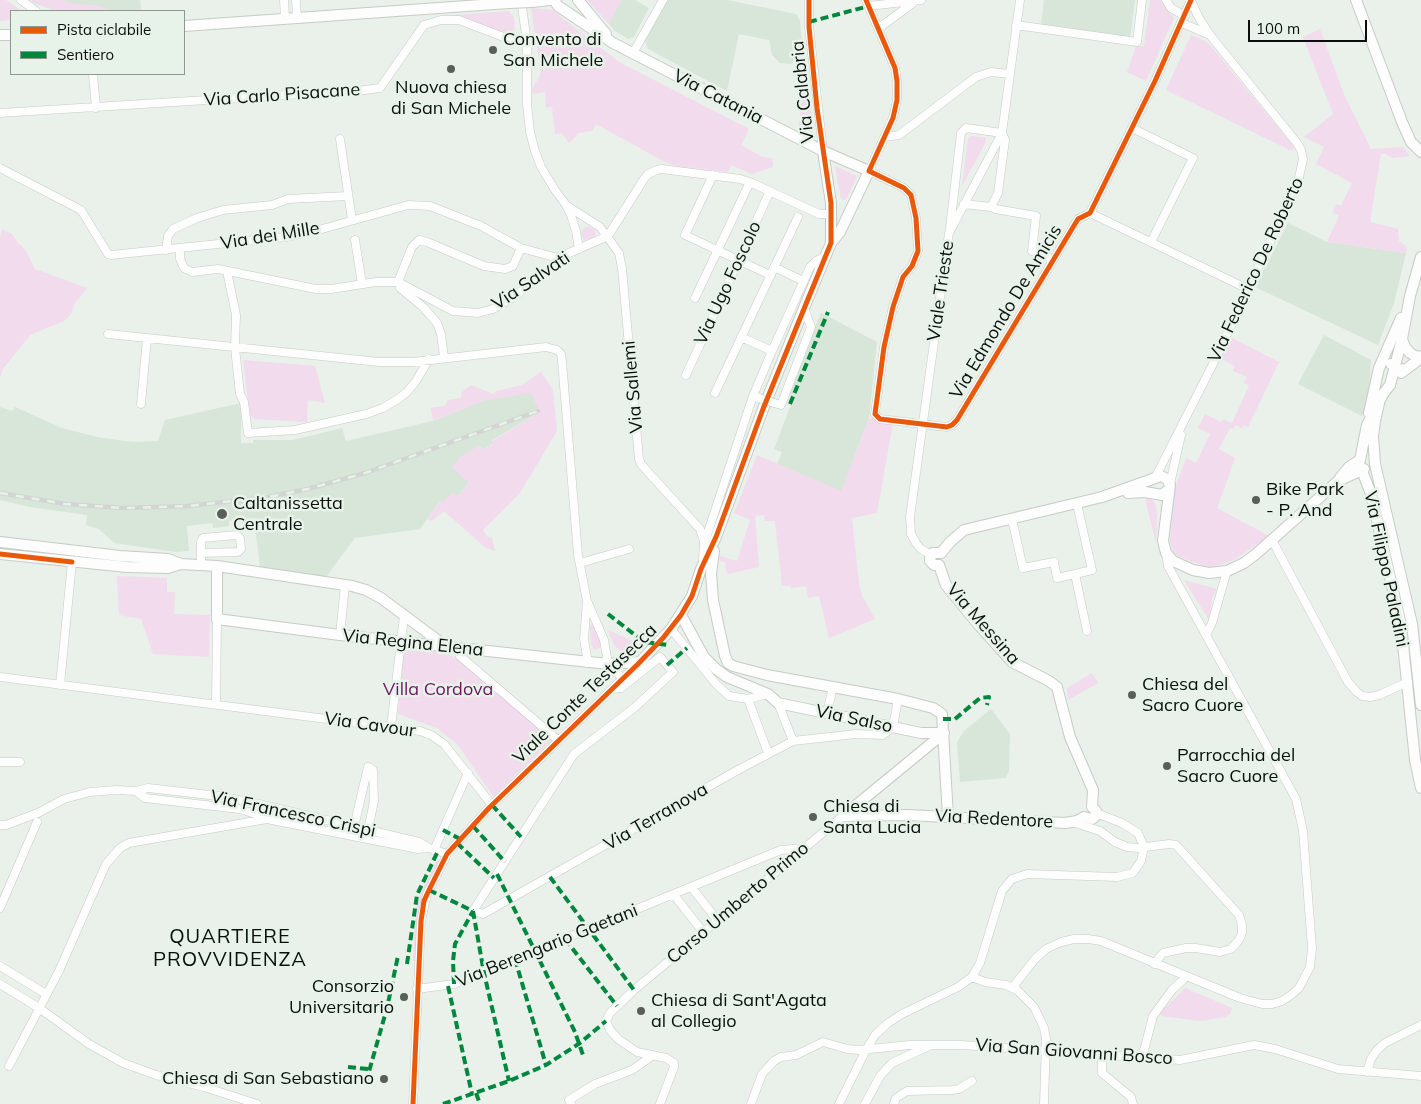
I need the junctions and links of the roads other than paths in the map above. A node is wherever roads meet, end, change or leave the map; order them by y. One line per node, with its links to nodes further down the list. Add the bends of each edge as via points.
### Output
1 (20, 0): 19 (street)
2 (284, 0): 21 (street)
3 (296, 0): 20 (street)
4 (550, 0): 13 (main road)
5 (576, 0): 18 (main road, via 568,7); 28 (main road)
6 (663, 0): 29 (street)
7 (799, 0): 14 (street)
8 (1020, 0): 23 (street, Viale Trieste)
9 (1142, 0): 23 (street, via 1137,42)
10 (1166, 0): 22 (street)
11 (1191, 0): 22 (street, Via Edmondo De Amicis); 26 (street, Via Federico De Roberto)
12 (1356, 0): 39 (main road, via 1402,122 1411,142)
13 (526, 1): 16 (main road, bridge); 27 (street, Via Sallemi)
14 (809, 1): 38 (street, Via Calabria)
15 (918, 1): 17 (street); 25 (street)
16 (471, 3): 20 (main road)
17 (867, 3): 25 (street)
18 (558, 4): 28 (main road, Via Catania)
19 (35, 10)
20 (297, 18): 21 (main road)
21 (285, 19): 24 (main road)
22 (1184, 19): 26 (street); 34 (street, Via Edmondo De Amicis)
23 (1016, 25): 30 (street, Viale Trieste)
24 (185, 26)
25 (879, 28): 36 (street, via 895,68 897,82 897,100)
26 (1210, 35): 77 (street, Via Federico De Roberto, via 1301,150 1298,182)
27 (527, 42): 32 (street, Via Carlo Pisacane, via 514,41 459,20 441,20 424,25 380,88); 48 (street, Via Sallemi, via 530,132 546,175)
28 (613, 43): 29 (main road, Via Catania)
29 (633, 53): 38 (main road, Via Catania)
30 (1010, 74): 35 (street, Viale Trieste); 36 (street, via 991,72 976,77 899,135)
31 (93, 75): 32 (street)
32 (96, 108): 33 (street, Via Carlo Pisacane)
33 (0, 113)
34 (1132, 128): 51 (street, Via Edmondo De Amicis); 60 (street, via 1193,158)
35 (1002, 132): 47 (street, Viale Trieste); 49 (street, via 1005,140 998,193); 57 (street, via 966,128 961,132)
36 (885, 137): 41 (street)
37 (340, 139): 45 (street)
38 (823, 151): 41 (main road, Via Catania); 46 (main road)
39 (1421, 152)
40 (0, 168): 65 (street, Via dei Mille, via 81,210 108,254 116,256)
41 (870, 171): 50 (main road); 98 (street, Via Edmondo De Amicis, via 904,188 911,195 918,251 903,278 893,307 875,414 880,419)
42 (713, 175): 43 (street); 58 (street, via 662,169 652,172 644,179); 66 (street, via 685,235)
43 (750, 182): 44 (street); 66 (street)
44 (770, 191): 52 (street, via 819,214); 70 (street, Via Ugo Foscolo)
45 (348, 196): 54 (street); 65 (street, via 288,199 264,206 223,210 173,229 168,236)
46 (831, 203): 50 (main road); 52 (main road)
47 (964, 204): 49 (street); 57 (street, Viale Trieste)
48 (566, 205): 55 (street, Via Sallemi); 56 (street, Via Sallemi)
49 (991, 207): 71 (street, via 1036,216 1032,251 1046,255)
50 (851, 209): 61 (main road)
51 (1090, 213): 60 (street); 71 (street, Via Edmondo De Amicis, via 1078,219)
52 (831, 214): 61 (main road)
53 (798, 217): 73 (street)
54 (352, 220): 62 (street, Via dei Mille, via 408,205 430,206 480,226); 63 (street, Via dei Mille, via 286,237)
55 (592, 222): 56 (street, via 581,224); 58 (street, Via Sallemi)
56 (576, 231): 64 (street, Via Sallemi)
57 (949, 233): 98 (street, Viale Trieste)
58 (608, 236): 64 (street, Via Salvati); 111 (street, Via Sallemi, via 622,260 639,459 700,529)
59 (355, 240): 76 (street)
60 (1151, 242): 77 (street)
61 (831, 243): 68 (main road)
62 (521, 248): 67 (street, Via dei Mille, via 554,257); 75 (street, via 513,266 505,269 484,266 419,240 412,247)
63 (180, 249): 65 (street, Via dei Mille); 72 (street, Via Salvati, via 184,268 192,272)
64 (579, 249): 67 (street, Via Salvati)
65 (166, 250)
66 (716, 251): 70 (street); 78 (street)
67 (562, 256): 75 (street, Via Salvati, via 554,267 512,298 478,314 454,311)
68 (826, 256): 74 (street, via 810,267); 79 (main road)
69 (1421, 257): 83 (main road)
70 (738, 260): 73 (street); 91 (street, Via Ugo Foscolo)
71 (1052, 262): 98 (street, Via Edmondo De Amicis, via 957,420 947,427)
72 (227, 271): 76 (street, Via Salvati, via 316,289); 84 (street, via 236,315)
73 (772, 271): 74 (street); 81 (street)
74 (803, 281): 85 (street)
75 (398, 282): 76 (street, Via Salvati); 86 (street, via 399,287 423,306 437,323)
76 (362, 284)
77 (1248, 289): 97 (street, Via Federico De Roberto)
78 (695, 298)
79 (804, 308): 94 (street, bridge, via 811,326 781,405); 109 (main road)
80 (108, 334): 82 (street)
81 (741, 337): 85 (street); 93 (street)
82 (147, 338): 84 (street); 96 (street)
83 (1398, 338): 87 (main road, via 1410,353); 89 (main road, via 1389,359); 99 (main road, via 1379,368)
84 (235, 348): 88 (street, via 379,362); 88 (street, via 248,433 295,430 383,408 406,392)
85 (772, 350): 94 (street)
86 (444, 357): 88 (street); 120 (street, via 552,348 561,354)
87 (1421, 357): 90 (main road)
88 (429, 359)
89 (1394, 368): 90 (main road); 92 (main road)
90 (1406, 369): 92 (main road)
91 (686, 375)
92 (1390, 385): 95 (main road)
93 (715, 393)
94 (756, 397): 111 (street)
95 (1380, 399): 99 (main road); 100 (main road, Via Filippo Paladini, via 1373,436)
96 (141, 404)
97 (1184, 421): 102 (street); 103 (street)
98 (923, 424): 118 (street, Viale Trieste, via 910,526 921,549)
99 (1367, 426): 101 (main road)
100 (1375, 462): 101 (main road, via 1370,470); 101 (main road, via 1370,454 1365,454); 155 (main road, Via Filippo Paladini, via 1412,624)
101 (1361, 464): 110 (main road); 146 (main road, Via Filippo Paladini, via 1401,625)
102 (1154, 480): 103 (main road, via 1164,477); 104 (main road); 105 (main road, via 1152,486)
103 (1169, 487): 105 (main road, via 1165,494); 108 (main road)
104 (1114, 494): 105 (main road); 106 (main road)
105 (1157, 494): 108 (main road)
106 (1077, 504): 107 (main road); 127 (street, via 1092,570)
107 (1012, 519): 118 (main road, via 964,530); 127 (street, via 1023,568 1054,562 1058,578)
108 (1165, 524): 115 (main road, via 1163,541)
109 (716, 537): 125 (main road, Viale Conte Testasecca); 130 (main road, via 710,574)
110 (1272, 540): 126 (main road, via 1248,560); 146 (street, via 1348,682 1357,692 1370,697)
111 (704, 541): 125 (street)
112 (0, 542): 117 (main road)
113 (629, 548): 120 (street)
114 (201, 553): 114 (street, via 236,552 240,550 240,539 238,536 220,536 202,540); 123 (street)
115 (1166, 553): 126 (main road, via 1173,561 1193,570 1208,573); 138 (street, via 1168,566)
116 (0, 554): 119 (main road)
117 (102, 554): 121 (main road, via 168,559); 122 (street)
118 (936, 554): 169 (main road, Via Messina, via 944,558 940,565 946,585 1012,662 1057,687 1070,737 1091,784)
119 (72, 562): 122 (main road); 147 (street)
120 (580, 563): 131 (street)
121 (181, 564): 122 (main road, via 168,568); 123 (main road)
122 (102, 565)
123 (201, 565): 124 (main road)
124 (217, 566): 128 (main road); 134 (main road)
125 (702, 569): 129 (main road, Viale Conte Testasecca)
126 (1227, 571): 138 (street)
127 (1075, 574): 136 (street)
128 (345, 585): 133 (main road, via 366,590); 137 (street)
129 (692, 596): 130 (main road, via 706,590); 132 (main road, Viale Conte Testasecca)
130 (713, 596): 148 (main road, via 728,663 767,675)
131 (587, 601): 142 (street, via 584,639); 143 (street, via 604,640)
132 (681, 614): 135 (main road, Viale Conte Testasecca); 150 (main road, via 704,657 716,669)
133 (404, 616): 139 (street); 140 (main road)
134 (217, 619): 137 (main road, Via Regina Elena); 154 (street)
135 (671, 629): 141 (main road, Viale Conte Testasecca); 151 (street, via 729,696)
136 (1087, 631)
137 (340, 635): 139 (main road, Via Regina Elena)
138 (1206, 635): 191 (street, via 1296,799 1303,830 1312,958 1299,988 1282,1001 1272,1004 1252,1002)
139 (401, 641): 140 (main road, Via Regina Elena); 158 (street)
140 (450, 646): 142 (main road, Via Regina Elena); 160 (street)
141 (640, 662): 143 (main road, Via Regina Elena); 145 (street, Viale Conte Testasecca)
142 (588, 663): 143 (main road, Via Regina Elena)
143 (608, 664): 145 (street)
144 (0, 677): 147 (street, Via Cavour)
145 (622, 679): 149 (street, Viale Conte Testasecca)
146 (1408, 682): 166 (main road, Via Filippo Paladini, via 1415,760)
147 (60, 685): 154 (street, Via Cavour)
148 (833, 688): 152 (main road, via 854,688); 156 (street)
149 (613, 689): 160 (street, Viale Conte Testasecca); 185 (street, Viale Conte Testasecca, via 621,688 660,657 673,672 634,708 574,754)
150 (768, 694): 151 (street); 153 (main road)
151 (748, 699): 162 (street)
152 (898, 699): 157 (street); 159 (main road, via 939,710)
153 (778, 703): 156 (main road, Via Salso); 161 (street)
154 (216, 704): 158 (street, Via Cavour)
155 (1421, 705)
156 (827, 713): 157 (main road, Via Salso)
157 (894, 724): 159 (main road, Via Salso, via 921,733); 161 (street, Via Terranova, via 883,735 845,735)
158 (391, 727): 165 (street, Via Cavour, via 431,735 444,744)
159 (944, 733): 170 (main road, Corso Umberto Primo); 171 (main road)
160 (558, 740): 168 (street, Viale Conte Testasecca)
161 (792, 741): 162 (street, Via Terranova)
162 (768, 753): 185 (street, Via Terranova, via 483,914)
163 (0, 762): 164 (street)
164 (20, 762)
165 (468, 773): 168 (street, Via Cavour); 180 (street)
166 (1421, 788)
167 (136, 791): 172 (street, via 145,798 239,809); 175 (street, Via Francesco Crispi, via 90,792); 176 (street, Via Francesco Crispi, via 148,788 218,796)
168 (492, 805): 181 (street, Viale Conte Testasecca)
169 (1094, 810): 174 (main road, Via Redentore, via 1085,809 1084,817); 178 (street, via 1132,828)
170 (843, 816): 171 (main road, Via Redentore); 179 (street, Corso Umberto Primo)
171 (948, 817): 174 (main road, Via Redentore)
172 (267, 819): 180 (street); 195 (street, via 138,841 120,848 106,864)
173 (37, 822): 184 (street)
174 (1072, 822): 178 (street, via 1100,831 1127,847)
175 (0, 825)
176 (354, 827): 177 (street, Via Francesco Crispi); 177 (street, via 368,767 373,770 374,801)
177 (368, 830): 180 (street, Via Francesco Crispi, via 419,842)
178 (1144, 847): 188 (street, via 1176,845 1239,914 1242,925 1242,933 1231,948 1220,952 1186,948 1163,953); 190 (street, via 1141,861 1126,876 1028,874 1012,879 1002,891 980,963)
179 (805, 848): 182 (street, Via Berengario Gaetani, via 781,850); 186 (street, Corso Umberto Primo)
180 (431, 849): 181 (street, Via Francesco Crispi)
181 (447, 854): 194 (street, Viale Conte Testasecca, via 422,909)
182 (692, 888): 183 (street, Via Berengario Gaetani); 186 (street)
183 (674, 895): 187 (street); 194 (street, Via Berengario Gaetani, via 454,984)
184 (0, 908)
185 (472, 911)
186 (718, 921): 187 (street, Corso Umberto Primo)
187 (703, 932): 202 (street, Corso Umberto Primo, via 634,990 606,1021 612,1034 624,1044)
188 (1154, 964): 191 (street); 193 (street, via 1102,941 1068,940 1046,949)
189 (0, 966): 195 (street)
190 (972, 977): 193 (street); 199 (street, via 895,1018 875,1035)
191 (1186, 977): 203 (street, via 1153,1016)
192 (0, 984): 196 (street)
193 (1012, 988): 200 (street, via 1034,1007 1044,1028)
194 (418, 990): 209 (street, Viale Conte Testasecca)
195 (46, 994): 196 (street)
196 (39, 1008): 204 (street); 208 (street, via 89,1044 129,1066)
197 (1421, 1024): 205 (street, via 1377,1050)
198 (934, 1044): 199 (street, Via San Giovanni Bosco); 200 (street, Via San Giovanni Bosco); 214 (street, via 892,1062 880,1076)
199 (866, 1050): 212 (street, Via San Giovanni Bosco, via 823,1042 796,1056 778,1058 763,1072); 213 (street)
200 (1046, 1050): 201 (street, Via San Giovanni Bosco); 216 (street)
201 (1102, 1054): 203 (street, Via San Giovanni Bosco); 217 (street, via 1102,1074 1131,1097)
202 (652, 1056): 210 (street, via 632,1070 595,1084 570,1100); 211 (street, via 670,1060 674,1067)
203 (1142, 1058): 205 (street, Via San Giovanni Bosco, via 1180,1060 1254,1045 1338,1068)
204 (9, 1066)
205 (1367, 1072): 206 (street, Via San Giovanni Bosco)
206 (1421, 1076)
207 (972, 1081): 215 (street, via 952,1090 907,1090 896,1098)
208 (257, 1104)
209 (413, 1104)
210 (571, 1104)
211 (660, 1104)
212 (751, 1104)
213 (839, 1104)
214 (865, 1104)
215 (894, 1104)
216 (1044, 1104)
217 (1133, 1104)

